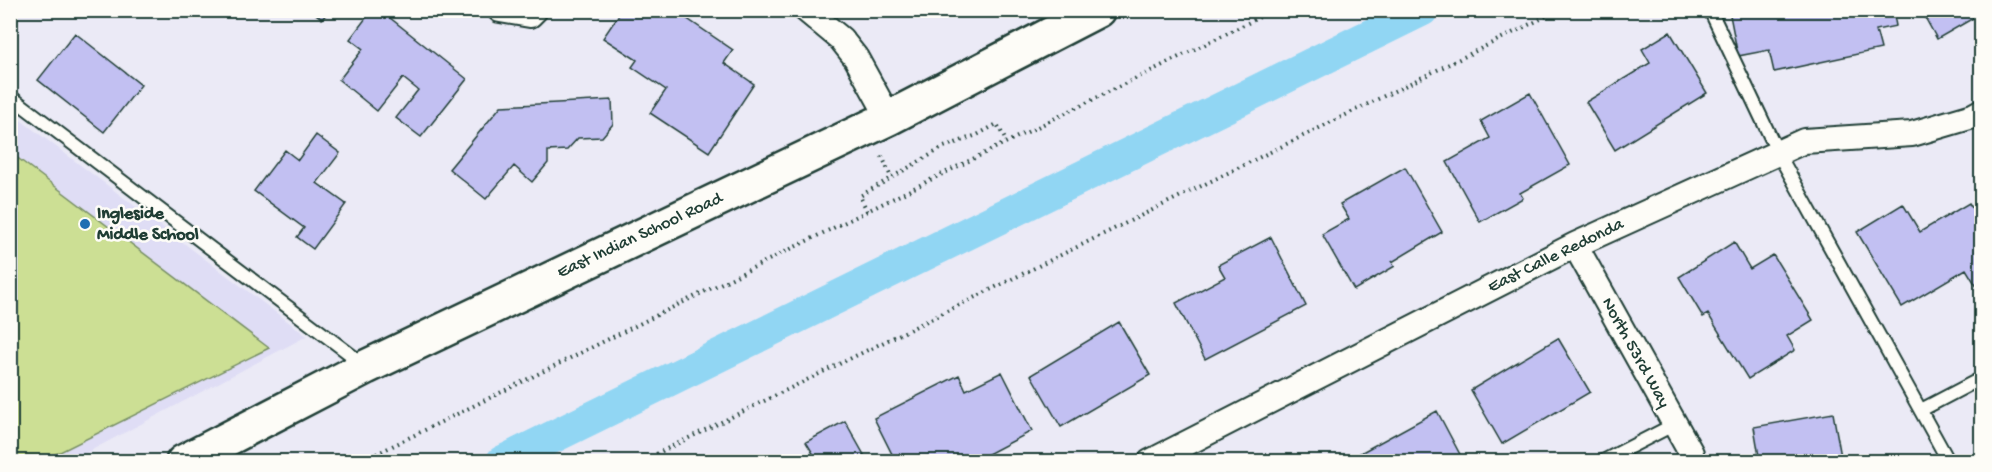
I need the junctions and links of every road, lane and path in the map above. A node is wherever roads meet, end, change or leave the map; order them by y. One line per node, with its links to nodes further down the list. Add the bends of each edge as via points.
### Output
1 (500, 10): 7 (street)
2 (806, 10): 10 (street, via 841,39 856,58)
3 (1098, 10): 10 (main road, East Indian School Road)
4 (1274, 10): 11 (path)
5 (1560, 10): 21 (path)
6 (1710, 10): 12 (lane)
7 (532, 13)
8 (10, 96): 15 (lane)
9 (1982, 111): 12 (street, East Calle Redonda, via 1912,134 1804,141)
10 (889, 118): 15 (main road, East Indian School Road)
11 (1006, 141): 13 (path); 13 (path, via 998,124 944,147 860,196)
12 (1778, 153): 14 (street, East Calle Redonda); 17 (lane)
13 (867, 211): 20 (path)
14 (1575, 245): 18 (street, North 53rd Way); 22 (street, East Calle Redonda)
15 (366, 367): 19 (main road, East Indian School Road)
16 (1982, 378): 17 (lane)
17 (1921, 410): 25 (lane)
18 (1676, 424): 23 (lane); 24 (street, North 53rd Way, via 1692,453)
19 (183, 462)
20 (360, 462)
21 (640, 462)
22 (1150, 462)
23 (1601, 462)
24 (1692, 462)
25 (1949, 462)

